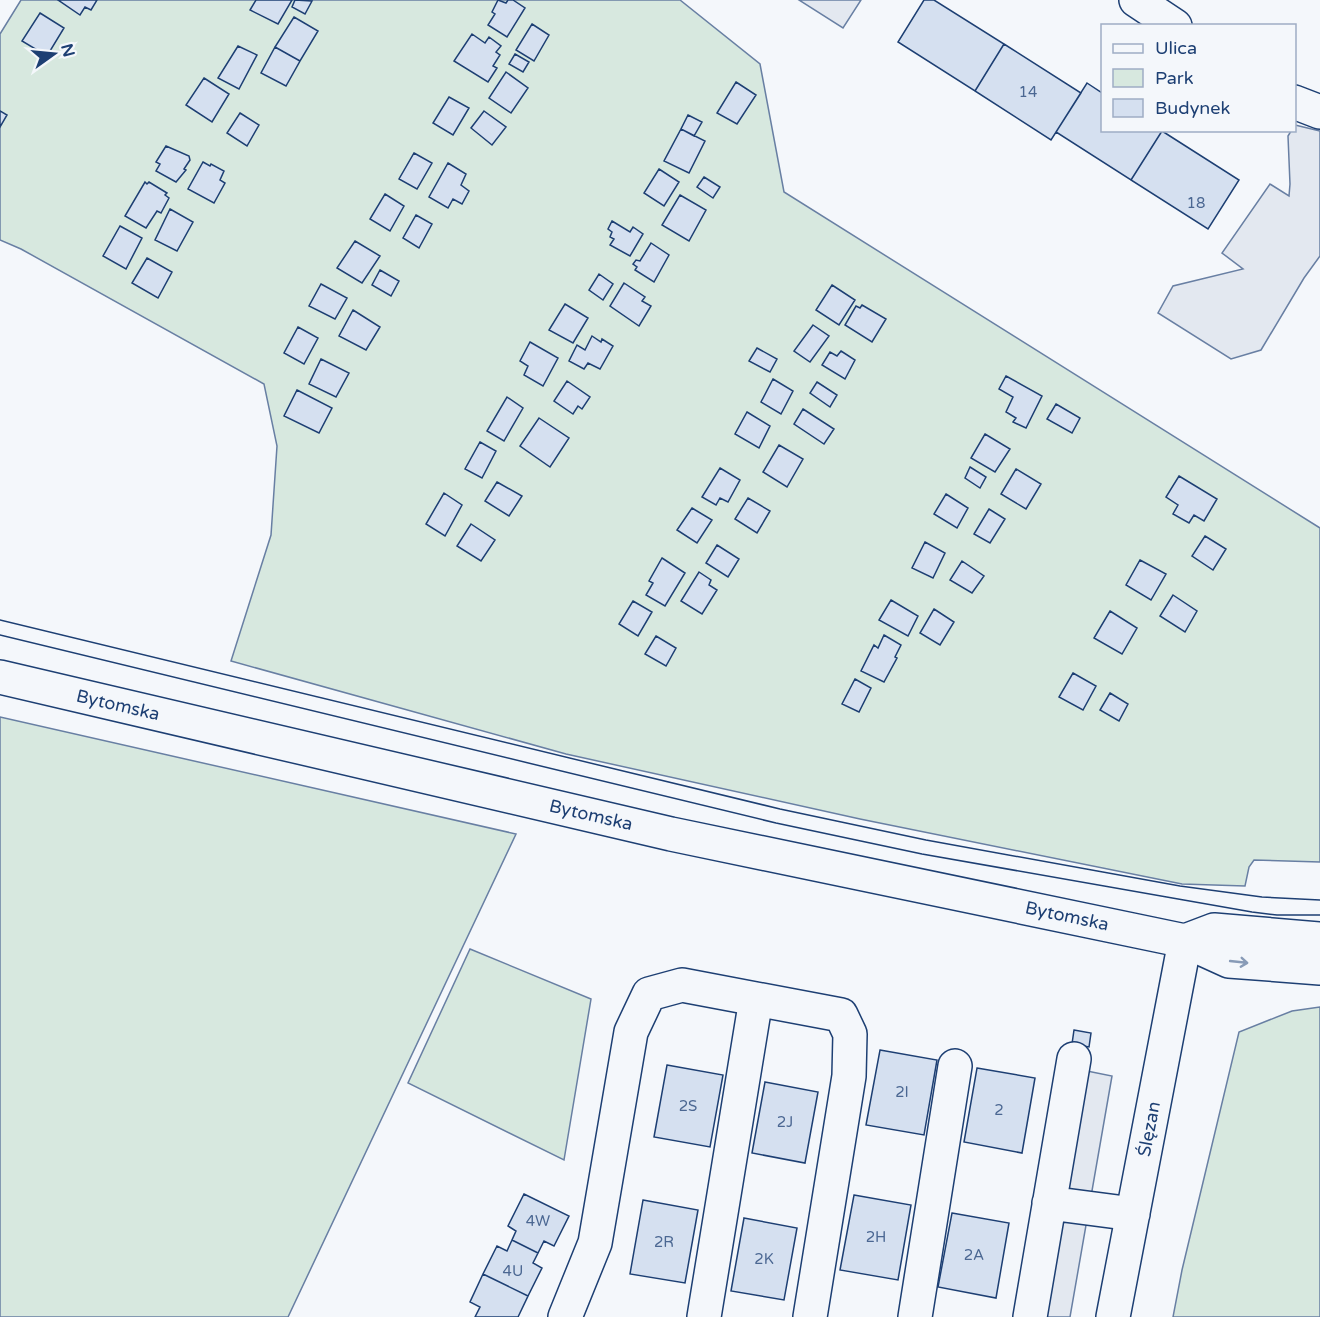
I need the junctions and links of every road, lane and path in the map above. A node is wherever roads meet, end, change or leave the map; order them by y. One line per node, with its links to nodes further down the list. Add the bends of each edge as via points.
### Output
1 (1136, 0): 2 (street)
2 (1172, 24)
3 (1296, 103): 4 (street)
4 (1320, 112)
5 (0, 677): 7 (street, Bytomska, via 671,834)
6 (1320, 939): 7 (street, via 1214,930)
7 (1185, 941): 8 (street, Bytomska, one-way to 8, via 1229,961); 13 (street, Ślęzan)
8 (1320, 968)
9 (756, 999): 14 (street, via 682,985 649,994 631,1032 596,1243); 15 (street); 16 (street, via 841,1015 850,1034 849,1076)
10 (1074, 1059): 12 (street)
11 (955, 1066): 17 (street)
12 (1049, 1203): 13 (street); 18 (street)
13 (1133, 1214): 19 (street, Ślęzan)
14 (565, 1317)
15 (704, 1317)
16 (810, 1317)
17 (915, 1317)
18 (1030, 1317)
19 (1113, 1317)

